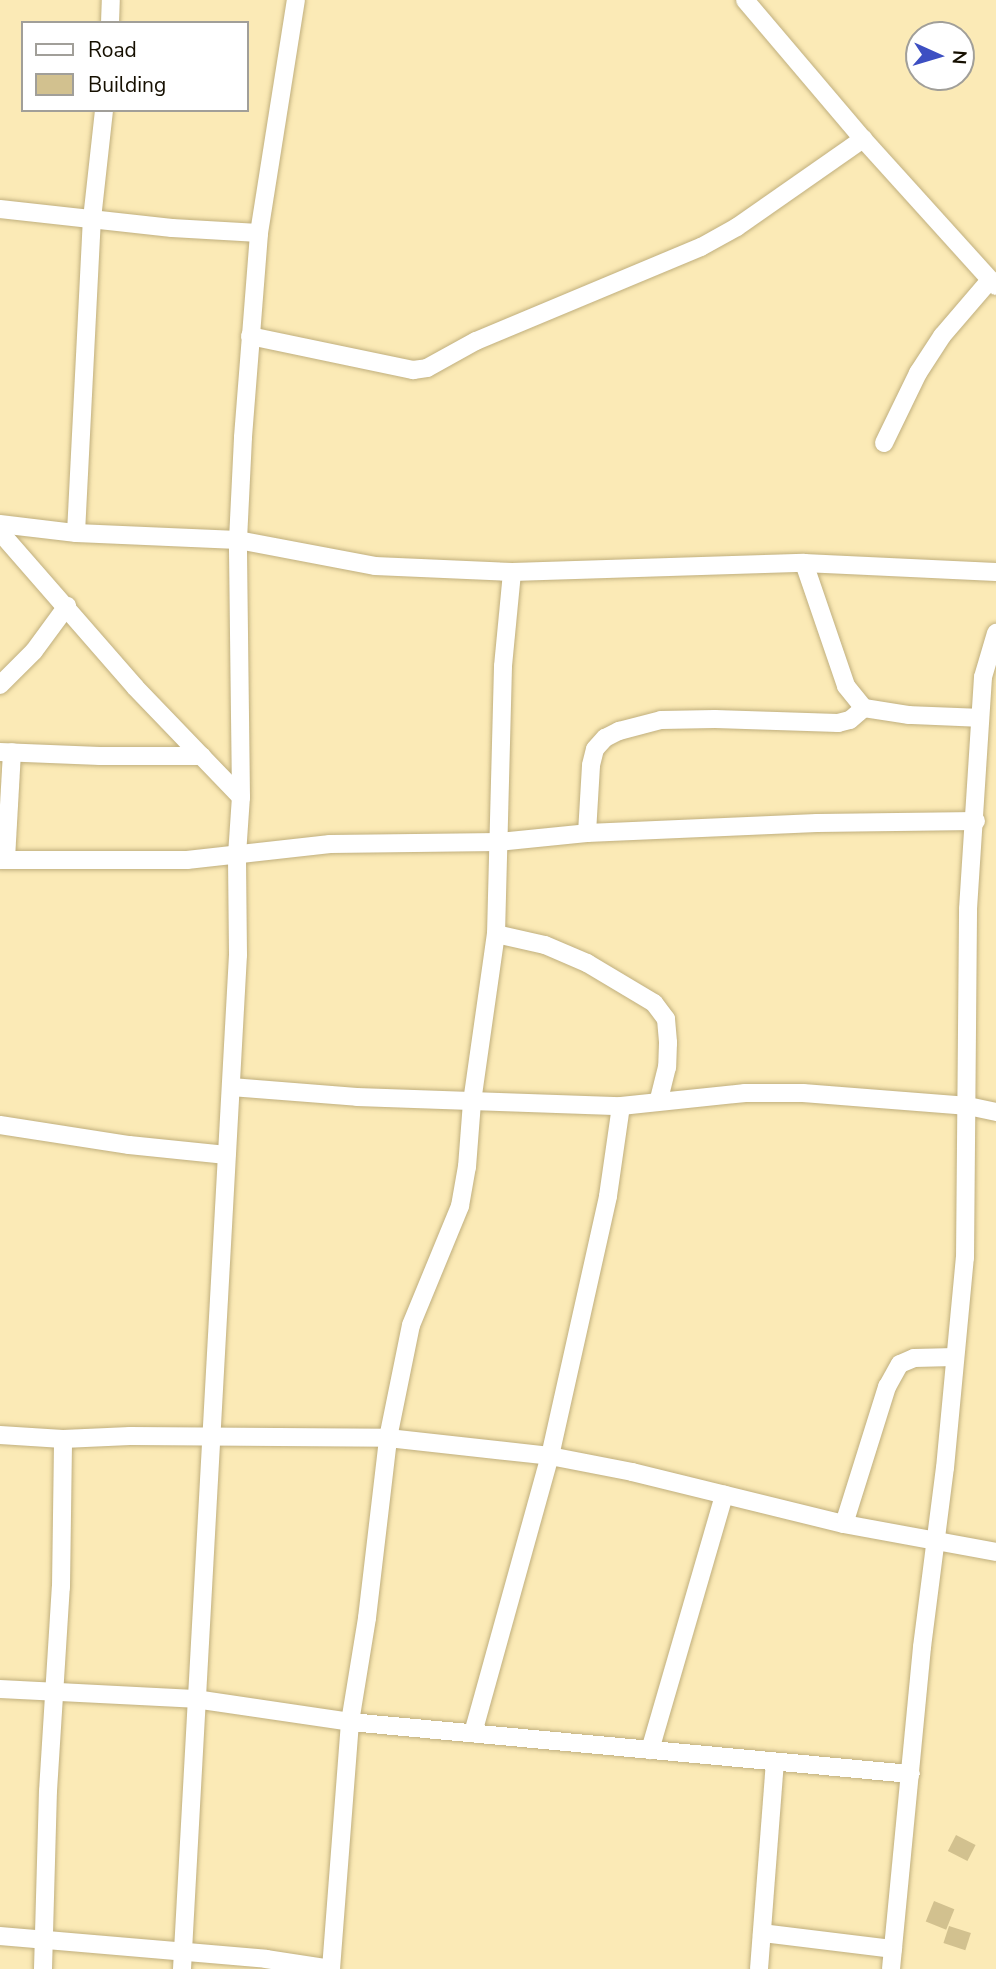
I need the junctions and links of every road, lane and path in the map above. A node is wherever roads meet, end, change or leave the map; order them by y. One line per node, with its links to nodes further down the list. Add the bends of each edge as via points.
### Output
1 (111, 0): 4 (street)
2 (296, 0): 9 (street)
3 (746, 0): 6 (street)
4 (110, 21)
5 (104, 112): 8 (street)
6 (863, 139): 10 (street); 11 (street, via 737,228 701,247 476,341 427,368 413,370)
7 (0, 209): 8 (street)
8 (92, 219): 9 (street); 15 (street)
9 (259, 233): 11 (street)
10 (993, 283): 12 (street, via 942,336)
11 (250, 336): 16 (street)
12 (884, 443)
13 (0, 524): 15 (street)
14 (0, 532): 20 (street)
15 (76, 533): 16 (street)
16 (238, 540): 18 (street, via 375,566); 27 (street)
17 (804, 563): 18 (street); 19 (street); 23 (street, via 846,686)
18 (512, 572): 30 (street, via 503,666)
19 (996, 572)
20 (67, 606): 22 (street, via 34,651); 26 (street, via 135,687)
21 (996, 634): 24 (street, via 983,677)
22 (0, 685)
23 (864, 708): 24 (street); 29 (street, via 838,723 661,720 619,731 595,749)
24 (980, 718): 28 (street)
25 (6, 752): 26 (street); 32 (street)
26 (202, 756): 27 (street)
27 (241, 797): 31 (street)
28 (976, 821): 29 (street); 38 (street, via 967,953)
29 (587, 833): 30 (street)
30 (499, 842): 31 (street, via 330,844); 33 (street)
31 (237, 855): 32 (street, via 187,860); 34 (street)
32 (3, 860)
33 (495, 934): 35 (street, via 545,945 587,963 654,1003 666,1019 668,1042); 36 (street)
34 (231, 1087): 36 (street); 41 (street)
35 (659, 1100): 37 (street); 38 (street, via 803,1093)
36 (472, 1102): 37 (street); 45 (street, via 460,1206 411,1325)
37 (621, 1106): 47 (street, via 608,1196)
38 (968, 1106): 39 (street); 42 (street, via 965,1258)
39 (996, 1112)
40 (0, 1125): 41 (street)
41 (226, 1155): 44 (street)
42 (955, 1357): 49 (street, via 914,1358 900,1364 887,1387); 50 (street)
43 (0, 1435): 46 (street)
44 (212, 1438): 45 (street); 46 (street); 54 (street)
45 (388, 1438): 47 (street); 55 (street, via 368,1618)
46 (63, 1439): 53 (street)
47 (550, 1456): 48 (street); 56 (street)
48 (724, 1495): 49 (street); 57 (street)
49 (844, 1524): 50 (street)
50 (937, 1540): 51 (street); 59 (street)
51 (996, 1552)
52 (0, 1689): 53 (street)
53 (55, 1692): 54 (street); 62 (street)
54 (195, 1699): 55 (street); 64 (street)
55 (350, 1722): 56 (street); 66 (street)
56 (473, 1733): 57 (street)
57 (650, 1750): 58 (street)
58 (775, 1763): 59 (street); 60 (street)
59 (911, 1774): 63 (street)
60 (762, 1933): 63 (street); 67 (street)
61 (0, 1936): 62 (street)
62 (44, 1939): 64 (street); 65 (street)
63 (893, 1949): 68 (street)
64 (181, 1960): 66 (street, via 266,1959)
65 (43, 1969)
66 (331, 1969)
67 (759, 1969)
68 (891, 1969)

